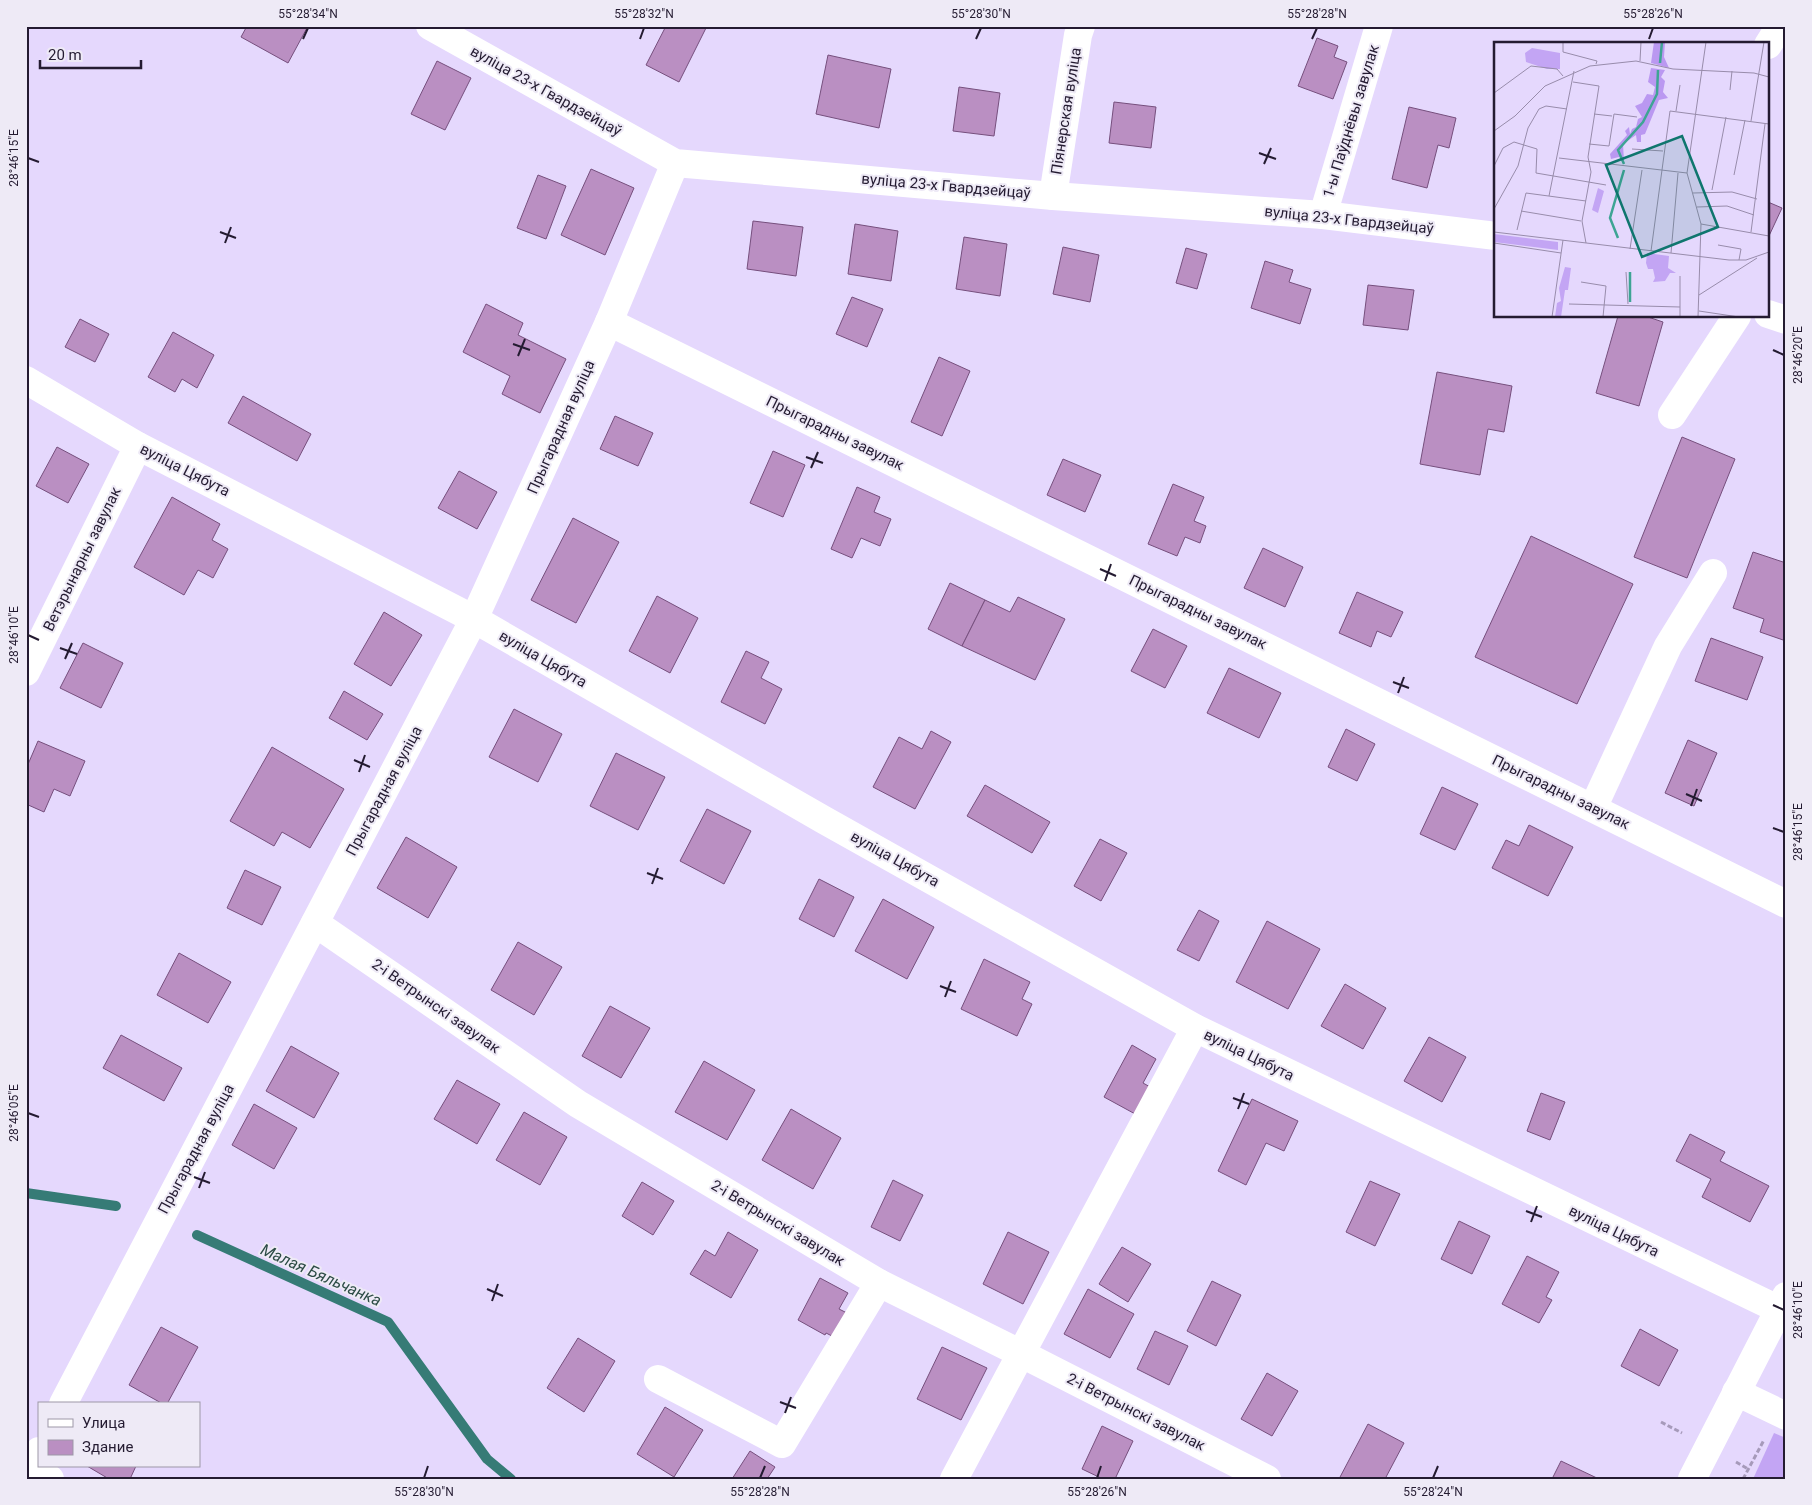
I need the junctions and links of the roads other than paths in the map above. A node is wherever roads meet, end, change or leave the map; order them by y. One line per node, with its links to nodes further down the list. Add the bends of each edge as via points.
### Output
1 (430, 26): 6 (street, вуліца 23-х Гвардзейцаў)
2 (1080, 26): 7 (street, Піянерская вуліца)
3 (1379, 26): 8 (street, 1-ы Паўднёвы завулак)
4 (1780, 26): 5 (street)
5 (1770, 42)
6 (675, 163): 7 (street, вуліца 23-х Гвардзейцаў); 13 (street, Прыгарадная вуліца)
7 (1053, 196): 8 (street, вуліца 23-х Гвардзейцаў)
8 (1323, 215): 9 (street, вуліца 23-х Гвардзейцаў)
9 (1494, 236)
10 (1770, 315): 12 (street)
11 (1736, 318): 15 (street)
12 (1786, 320)
13 (609, 322): 18 (street, Прыгарадная вуліца); 20 (street, Прыгарадны завулак)
14 (26, 380): 16 (street, вуліца Цябута)
15 (1672, 415)
16 (138, 446): 18 (street, вуліца Цябута); 19 (street, Ветэрынарны завулак)
17 (1713, 572): 20 (street, via 1668,646)
18 (474, 619): 22 (street, Прыгарадная вуліца); 23 (street, вуліца Цябута)
19 (26, 672)
20 (1593, 808): 21 (street, Прыгарадны завулак)
21 (1786, 904)
22 (315, 923): 24 (street, 2-і Ветрынскі завулак, via 578,1104); 29 (street, Прыгарадная вуліца)
23 (1194, 1028): 25 (street, вуліца Цябута); 26 (street)
24 (879, 1283): 26 (street, 2-і Ветрынскі завулак); 27 (street, via 782,1444)
25 (1783, 1307): 28 (street)
26 (1022, 1354): 31 (street); 32 (street, 2-і Ветрынскі завулак)
27 (658, 1379)
28 (1736, 1392): 30 (street); 33 (street)
29 (64, 1402)
30 (1786, 1416)
31 (954, 1479)
32 (1267, 1479)
33 (1692, 1479)

